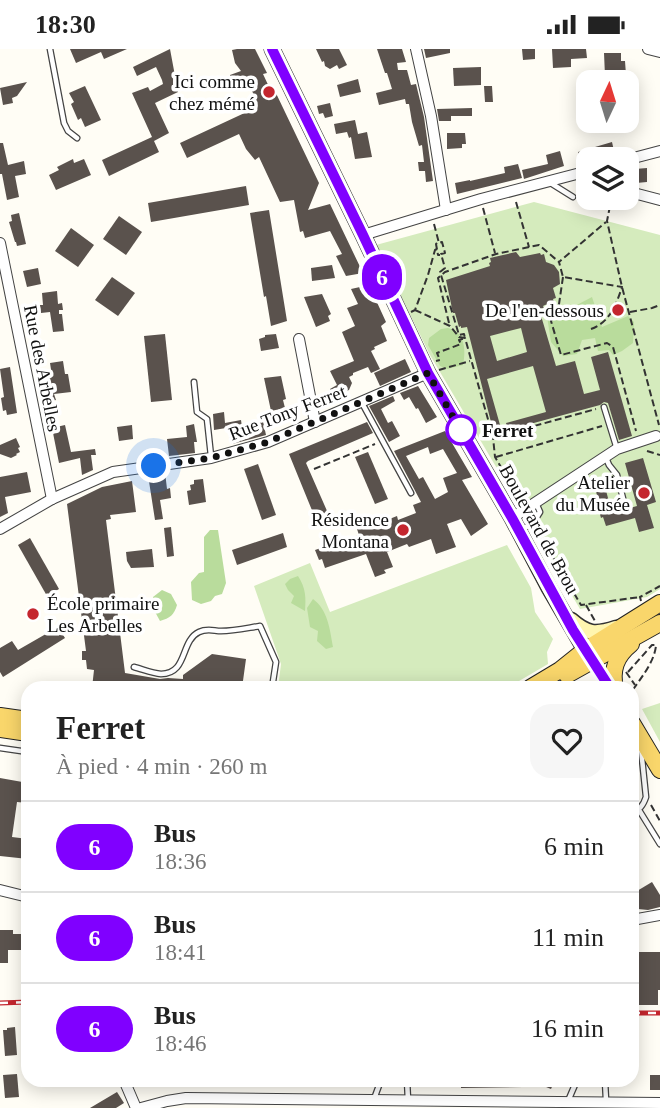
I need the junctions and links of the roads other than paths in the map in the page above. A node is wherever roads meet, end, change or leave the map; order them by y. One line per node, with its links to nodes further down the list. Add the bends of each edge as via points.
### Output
1 (50, 49): 6 (lane, via 64,123)
2 (272, 49): 15 (main road, Boulevard de Brou)
3 (416, 49): 14 (street, via 441,177 438,191)
4 (648, 49): 5 (street)
5 (660, 52)
6 (77, 138)
7 (660, 151): 8 (street)
8 (639, 157)
9 (576, 177): 10 (street)
10 (548, 182): 12 (lane); 14 (street)
11 (639, 194): 13 (street)
12 (573, 197)
13 (660, 200)
14 (446, 210): 15 (street)
15 (363, 235): 18 (main road, Boulevard de Brou)
16 (0, 243): 28 (street, Rue des Arbelles)
17 (299, 339): 22 (street)
18 (428, 373): 20 (street, Rue Tony Ferret); 31 (main road, Boulevard de Brou)
19 (194, 382): 26 (lane, via 197,412 207,419)
20 (362, 403): 22 (street, Rue Tony Ferret); 27 (lane)
21 (604, 407): 24 (lane)
22 (314, 422): 26 (street, Rue Tony Ferret, via 268,442)
23 (658, 431): 24 (street)
24 (617, 449): 25 (street)
25 (605, 457): 29 (street); 30 (lane, via 617,475)
26 (211, 458): 28 (street, Rue Tony Ferret, via 113,472)
27 (411, 493)
28 (52, 499): 32 (street, Rue Tony Ferret)
29 (536, 503): 31 (street); 31 (lane, via 540,512 533,523)
30 (625, 506)
31 (516, 525): 34 (main road, Boulevard de Brou)
32 (0, 529)
33 (660, 603): 35 (main road)
34 (563, 612): 35 (main road, via 585,631); 37 (main road, Boulevard de Brou)
35 (624, 626): 37 (main road)
36 (653, 636): 37 (main road); 43 (main road, via 625,649 616,661)
37 (589, 655): 40 (main road); 41 (main road); 42 (main road, Boulevard de Brou)
38 (134, 667): 39 (lane, via 161,674 173,671 197,633 260,627 276,662)
39 (273, 681)
40 (542, 681)
41 (554, 681)
42 (607, 681)
43 (612, 681)
44 (0, 716): 45 (main road)
45 (21, 719)
46 (0, 729): 47 (main road)
47 (21, 732)
48 (640, 738): 51 (main road); 52 (lane, via 646,797)
49 (0, 748): 50 (lane)
50 (21, 751)
51 (660, 770)
52 (639, 810): 53 (lane)
53 (660, 844)
54 (0, 890): 55 (street)
55 (21, 895)
56 (660, 915): 57 (street)
57 (639, 919)
58 (127, 1087): 70 (street)
59 (378, 1087): 63 (lane)
60 (407, 1087): 64 (lane)
61 (575, 1087): 65 (lane)
62 (605, 1087): 66 (lane)
63 (373, 1100): 67 (street); 69 (street)
64 (408, 1100): 65 (street); 69 (street)
65 (568, 1101): 66 (street)
66 (606, 1102): 68 (street)
67 (257, 1103): 71 (street, via 186,1098)
68 (660, 1103)
69 (394, 1104)
70 (136, 1108)
71 (141, 1108)

